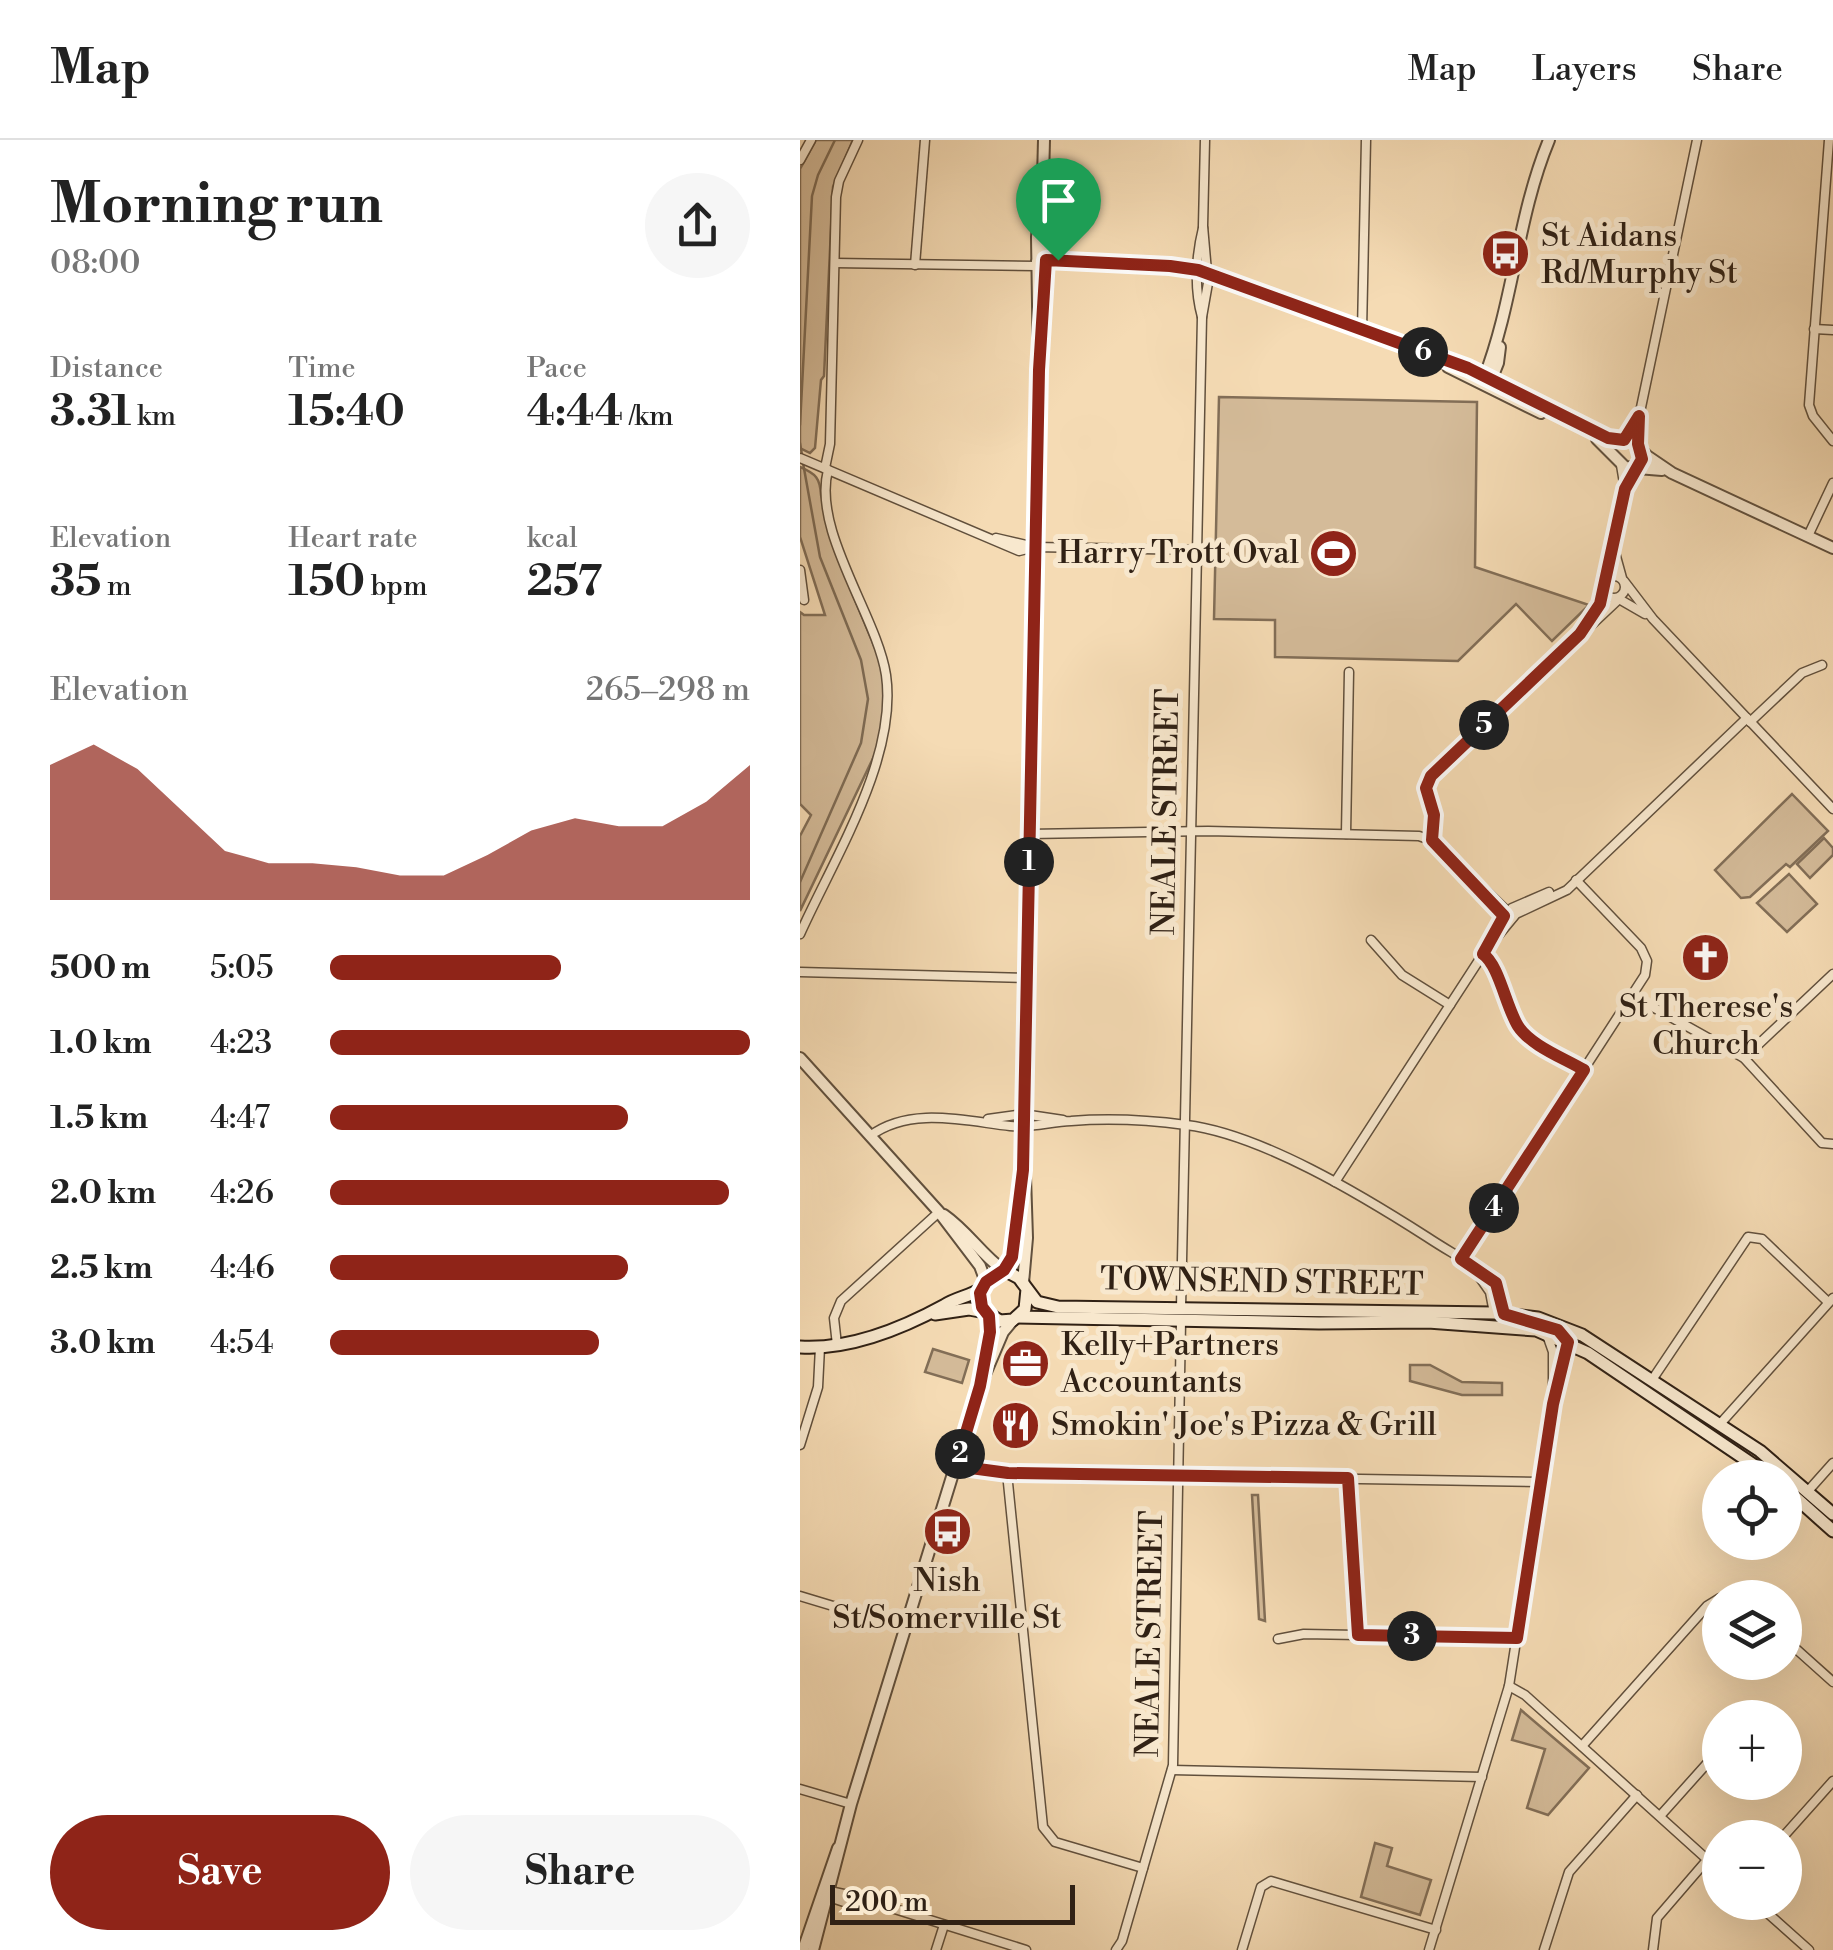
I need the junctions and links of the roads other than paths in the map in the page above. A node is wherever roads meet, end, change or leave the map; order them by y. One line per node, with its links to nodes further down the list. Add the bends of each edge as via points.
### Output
1 (811, 140): 10 (street)
2 (858, 140): 11 (street, via 837,189)
3 (924, 140): 13 (street)
4 (1044, 140): 12 (street)
5 (1206, 140): 14 (street, NEALE STREET)
6 (1366, 140): 17 (street)
7 (1549, 140): 18 (street, via 1525,211)
8 (1697, 140): 19 (street)
9 (1828, 140): 15 (street)
10 (800, 160)
11 (835, 264): 13 (street); 26 (street)
12 (1041, 264): 13 (street); 14 (street); 32 (street)
13 (915, 265)
14 (1203, 272): 17 (street); 34 (street, NEALE STREET)
15 (1814, 329): 16 (street); 21 (street, via 1809,409)
16 (1833, 330)
17 (1362, 331): 18 (street)
18 (1487, 381): 20 (street, via 1588,430); 24 (street, via 1598,440)
19 (1639, 416): 20 (street); 22 (street)
20 (1624, 440): 22 (street); 24 (street, via 1616,449)
21 (1833, 442)
22 (1640, 447): 25 (street); 27 (street)
23 (800, 458): 26 (street)
24 (1619, 461): 25 (street); 29 (street)
25 (1637, 468): 27 (street); 29 (street)
26 (827, 469): 32 (street, via 1016,550); 53 (street, via 845,567 883,664 887,714 872,776)
27 (1672, 472): 30 (street)
28 (1833, 483): 30 (street)
29 (1625, 489): 31 (street)
30 (1808, 536): 33 (street)
31 (1614, 544): 36 (street); 37 (street)
32 (1035, 547): 34 (street); 48 (street)
33 (1833, 548)
34 (1196, 550): 47 (street, NEALE STREET)
35 (800, 570): 40 (street)
36 (1623, 580): 37 (street, via 1611,576); 39 (street); 41 (street)
37 (1603, 583): 38 (street)
38 (1603, 594): 39 (street); 42 (street)
39 (1619, 599): 41 (street); 42 (street)
40 (804, 600)
41 (1653, 619): 45 (street)
42 (1580, 634): 50 (street, via 1431,776 1426,788)
43 (1822, 665): 45 (street, via 1802,673)
44 (1348, 672): 49 (street)
45 (1748, 720): 46 (street); 51 (street)
46 (1833, 810)
47 (1191, 832): 48 (street); 49 (street); 65 (street, NEALE STREET)
48 (1029, 834): 58 (street)
49 (1346, 834): 50 (street)
50 (1432, 840): 52 (street)
51 (1576, 880): 52 (street); 59 (street, via 1644,954 1645,976)
52 (1509, 916): 55 (street)
53 (800, 934)
54 (1372, 940): 60 (street, via 1402,975)
55 (1483, 954): 60 (street); 63 (street, via 1523,1032)
56 (800, 972): 58 (street)
57 (1833, 974): 62 (street)
58 (1026, 978): 64 (street)
59 (1633, 996): 62 (street); 63 (street)
60 (1450, 1005): 69 (street)
61 (800, 1058): 66 (street)
62 (1744, 1058): 67 (street)
63 (1584, 1070): 73 (street)
64 (1023, 1120): 65 (street); 66 (street, via 904,1120); 68 (street)
65 (1184, 1124): 69 (street, via 1227,1135); 80 (street, NEALE STREET)
66 (870, 1136): 70 (street)
67 (1830, 1149)
68 (1023, 1170): 74 (street, via 1016,1244); 76 (street)
69 (1335, 1182): 73 (street)
70 (939, 1212): 74 (street); 75 (street, via 980,1266); 85 (street, via 841,1301 834,1318)
71 (1748, 1226): 72 (street)
72 (1750, 1236): 77 (street, via 1762,1239); 88 (street)
73 (1461, 1259): 81 (street, via 1496,1283)
74 (1004, 1270): 75 (main road); 76 (main road)
75 (983, 1285): 78 (main road); 79 (main road)
76 (1025, 1286): 80 (main road, TOWNSEND STREET, via 1050,1306); 82 (main road, via 1026,1305)
77 (1830, 1300): 91 (street)
78 (931, 1314): 79 (main road); 85 (main road)
79 (987, 1314): 82 (main road); 89 (street)
80 (1181, 1315): 81 (main road, TOWNSEND STREET, via 1428,1322); 82 (main road, TOWNSEND STREET); 97 (street, NEALE STREET)
81 (1499, 1317): 83 (main road); 84 (main road, via 1558,1330); 88 (main road, via 1570,1328)
82 (1015, 1319): 89 (street)
83 (1545, 1332): 84 (main road); 90 (street, via 1553,1347)
84 (1568, 1342): 90 (street); 91 (main road)
85 (837, 1345): 87 (main road)
86 (800, 1346): 87 (main road)
87 (820, 1347): 92 (street, via 818,1387)
88 (1652, 1380): 91 (main road)
89 (980, 1386): 95 (street)
90 (1553, 1404): 99 (street)
91 (1716, 1429): 93 (main road); 100 (main road, via 1760,1452)
92 (800, 1445)
93 (1752, 1460)
94 (1833, 1463): 100 (street)
95 (956, 1466): 96 (street); 105 (street)
96 (1008, 1473): 97 (street); 124 (street, via 1043,1827 1058,1843)
97 (1178, 1476): 98 (street); 114 (street, NEALE STREET)
98 (1348, 1478): 99 (street); 106 (street)
99 (1542, 1482): 108 (street)
100 (1804, 1496): 101 (main road); 102 (main road)
101 (1833, 1514)
102 (1833, 1530)
103 (800, 1596): 105 (street)
104 (1702, 1612): 112 (street)
105 (906, 1628): 119 (street)
106 (1358, 1635): 107 (street); 108 (street)
107 (1278, 1638)
108 (1517, 1638): 111 (street)
109 (1802, 1654): 110 (street)
110 (1833, 1682)
111 (1509, 1686): 112 (street); 115 (street)
112 (1582, 1746): 118 (street)
113 (1702, 1769): 120 (street)
114 (1172, 1770): 115 (street); 124 (street, NEALE STREET)
115 (1482, 1777): 128 (street)
116 (1833, 1781): 121 (street)
117 (800, 1788): 119 (street)
118 (1637, 1795): 120 (street); 136 (street, via 1569,1872)
119 (851, 1804): 125 (street)
120 (1660, 1816): 122 (street)
121 (1798, 1820)
122 (1702, 1855)
123 (1702, 1866): 137 (street, via 1657,1918)
124 (1143, 1868): 129 (street, NEALE STREET)
125 (827, 1893): 127 (street); 130 (street); 131 (street)
126 (1775, 1920): 138 (street)
127 (944, 1924): 132 (street); 133 (street)
128 (1436, 1930): 134 (street, via 1271,1880 1261,1887); 135 (street)
129 (1120, 1947)
130 (803, 1950)
131 (813, 1950)
132 (936, 1950)
133 (1026, 1950)
134 (1242, 1950)
135 (1430, 1950)
136 (1544, 1950)
137 (1653, 1950)
138 (1808, 1950)

